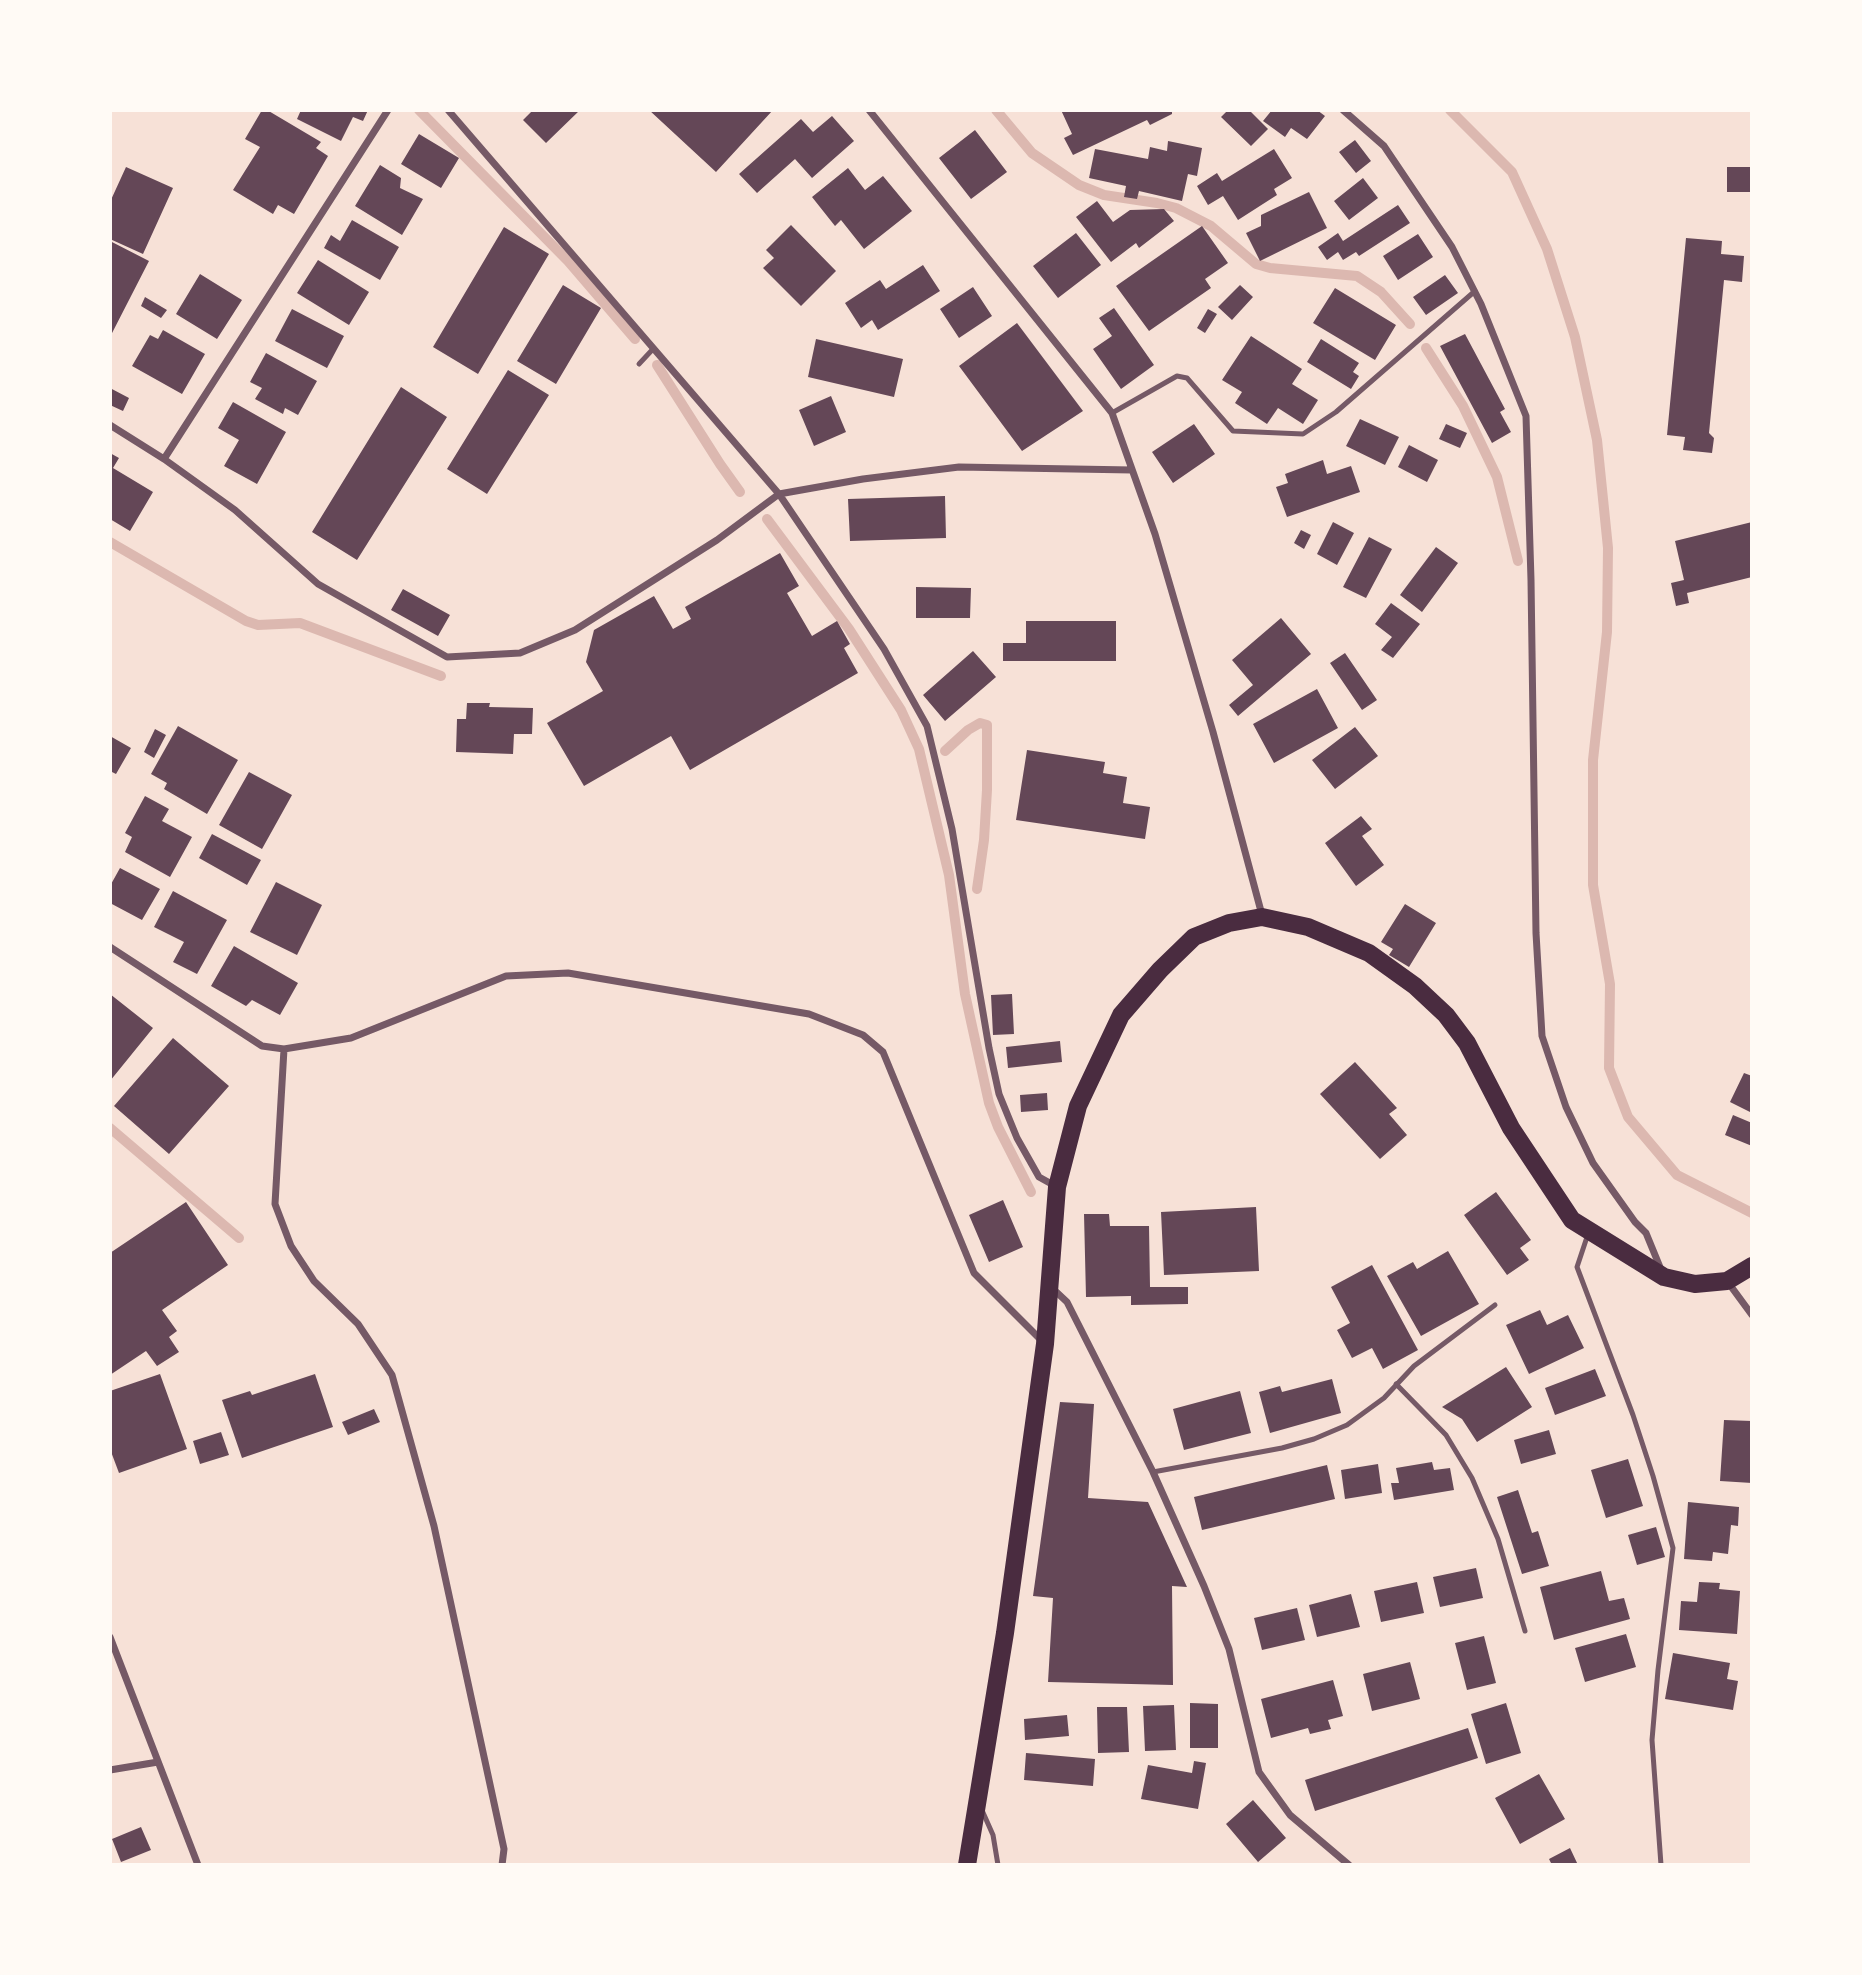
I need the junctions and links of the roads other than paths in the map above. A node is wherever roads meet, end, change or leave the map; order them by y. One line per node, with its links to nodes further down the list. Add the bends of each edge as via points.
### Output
1 (388, 110): 10 (street)
2 (448, 110): 6 (street)
3 (869, 110): 8 (street)
4 (1343, 110): 5 (street, via 1384,146 1452,247)
5 (1475, 290): 8 (lane, via 1336,412 1303,434 1233,431 1187,378 1177,376); 19 (street, via 1526,416 1542,1036 1566,1107 1593,1163 1646,1233)
6 (653, 349): 7 (lane); 12 (street)
7 (639, 364)
8 (1112, 413): 11 (street)
9 (110, 425): 10 (street)
10 (163, 459): 12 (street, via 235,510 318,584 447,657 520,653 575,630 717,541)
11 (1132, 470): 12 (street, via 959,467); 13 (street, via 1213,732)
12 (779, 494): 16 (street, via 884,649 927,726 952,829 999,1094 1039,1177)
13 (1262, 917): 16 (main road, via 1229,923 1194,937 1121,1015 1078,1106); 17 (main road, via 1308,927 1369,953 1446,1015 1467,1043 1533,1163 1572,1220)
14 (110, 947): 15 (street, via 262,1046)
15 (284, 1049): 24 (street, via 351,1038 506,976 568,973 809,1014 863,1035 883,1052 974,1273); 33 (street, via 275,1204 291,1246 314,1281 358,1324 393,1375 434,1526 504,1849)
16 (1057, 1187): 21 (main road)
17 (1589, 1231): 19 (main road); 37 (lane, via 1577,1267 1641,1440 1673,1548 1652,1740)
18 (1752, 1266): 20 (main road)
19 (1664, 1277): 20 (main road, via 1695,1284)
20 (1727, 1281): 23 (street)
21 (1048, 1284): 24 (main road); 26 (street, via 1067,1302)
22 (1495, 1305): 25 (lane)
23 (1752, 1315)
24 (1045, 1344): 31 (main road)
25 (1396, 1384): 26 (lane, via 1347,1425 1314,1439); 27 (lane, via 1446,1435 1472,1479 1498,1539)
26 (1153, 1472): 36 (street, via 1229,1650 1259,1772 1290,1815)
27 (1525, 1631)
28 (110, 1637): 29 (street)
29 (158, 1762): 30 (street); 32 (street)
30 (110, 1770)
31 (978, 1799): 34 (main road); 35 (lane, via 993,1835)
32 (198, 1865)
33 (502, 1865)
34 (968, 1865)
35 (998, 1865)
36 (1349, 1865)
37 (1661, 1865)

